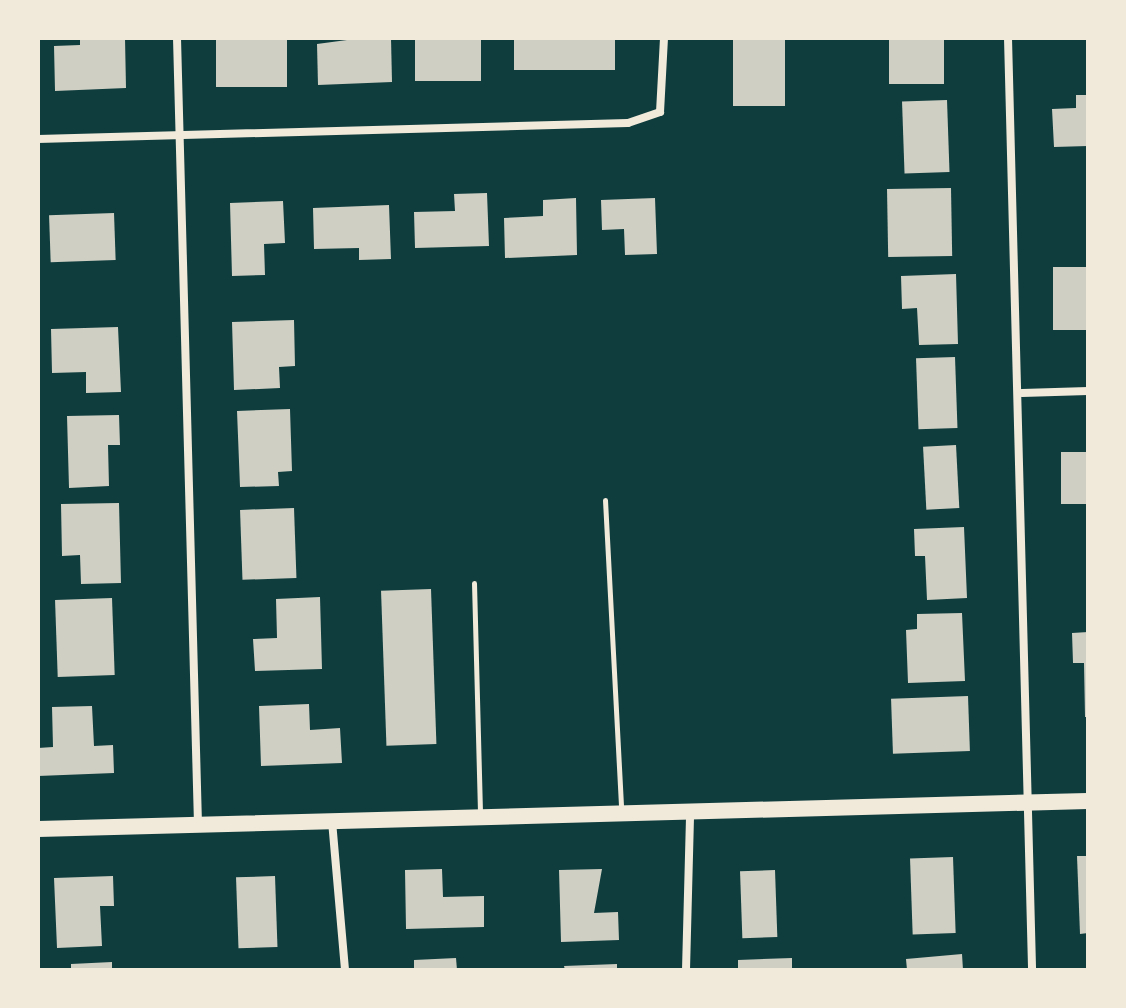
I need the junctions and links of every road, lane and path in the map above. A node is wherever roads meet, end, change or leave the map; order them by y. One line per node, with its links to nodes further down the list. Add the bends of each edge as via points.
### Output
1 (177, 38): 4 (street)
2 (664, 38): 4 (street, via 660,112 628,123)
3 (1008, 38): 7 (street)
4 (180, 135): 5 (street); 16 (street)
5 (38, 139)
6 (1088, 391): 7 (street)
7 (1022, 393): 11 (street)
8 (605, 500): 13 (lane)
9 (474, 583): 14 (lane)
10 (1088, 801): 11 (main road)
11 (1024, 803): 12 (main road); 20 (street)
12 (690, 812): 13 (main road); 19 (street)
13 (621, 814): 14 (main road)
14 (480, 818): 15 (main road)
15 (332, 821): 16 (main road); 18 (street)
16 (198, 825): 17 (main road)
17 (38, 829)
18 (345, 970)
19 (686, 970)
20 (1032, 970)

